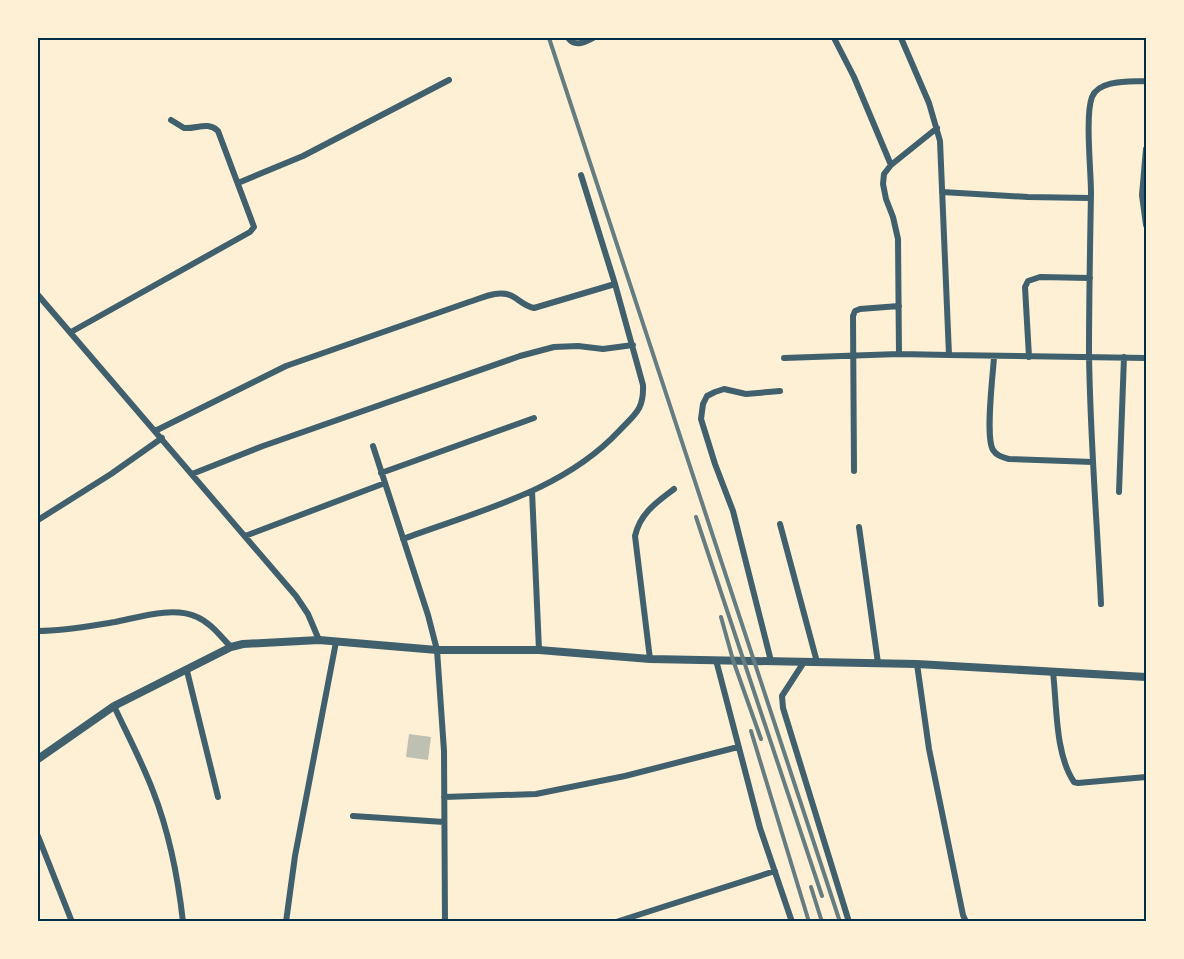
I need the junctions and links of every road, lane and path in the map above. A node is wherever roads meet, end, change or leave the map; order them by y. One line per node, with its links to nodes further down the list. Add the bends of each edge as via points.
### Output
1 (568, 38): 2 (street, via 578,44)
2 (593, 38)
3 (834, 38): 10 (street)
4 (901, 38): 8 (street)
5 (449, 80): 12 (street, via 303,156)
6 (1146, 81): 14 (street, via 1105,86 1092,97)
7 (171, 120): 12 (street, via 184,128 213,126)
8 (937, 128): 10 (street); 13 (street)
9 (1146, 149): 15 (street, via 1142,195)
10 (891, 165): 19 (street, via 883,184 898,239)
11 (581, 176): 17 (street)
12 (238, 183): 20 (street, via 253,221 250,232)
13 (942, 192): 14 (street); 23 (street)
14 (1090, 198): 16 (street)
15 (1146, 225)
16 (1090, 278): 25 (street); 27 (street, via 1040,277 1028,281 1025,287)
17 (615, 284): 21 (street); 33 (street, via 534,308 506,293 469,302 286,366)
18 (38, 295): 20 (street)
19 (898, 306): 22 (street); 24 (street, via 855,311)
20 (71, 332): 33 (street)
21 (633, 345): 39 (street, via 554,348 520,356); 42 (street, via 643,385 644,399 639,409 585,462)
22 (899, 354): 23 (street); 24 (street)
23 (949, 355): 26 (street)
24 (854, 356): 29 (street); 37 (street)
25 (1089, 356): 27 (street); 28 (street); 36 (street)
26 (994, 357): 27 (street); 36 (street, via 990,431 992,448 999,457)
27 (1029, 357)
28 (1124, 357): 30 (street); 43 (street)
29 (784, 358)
30 (1146, 358)
31 (780, 391): 58 (street, via 715,392 707,396 701,419 733,511)
32 (534, 418): 38 (street)
33 (155, 431): 34 (street)
34 (162, 438): 39 (street); 44 (street)
35 (373, 446): 38 (street)
36 (1093, 462): 49 (street)
37 (855, 471)
38 (381, 473): 40 (street)
39 (192, 474): 47 (street)
40 (385, 483): 47 (street); 48 (street)
41 (674, 489): 56 (street, via 646,512 635,536)
42 (532, 491): 48 (street); 55 (street)
43 (1119, 492)
44 (38, 520)
45 (780, 524): 60 (street)
46 (859, 527): 61 (street)
47 (245, 536): 51 (street, via 296,596)
48 (403, 538): 54 (street)
49 (1101, 604)
50 (38, 631): 53 (street, via 169,612 206,622)
51 (319, 640): 52 (street); 53 (street)
52 (336, 642): 54 (street); 78 (street)
53 (231, 647): 63 (street)
54 (437, 650): 55 (street); 71 (street)
55 (539, 650): 56 (street)
56 (650, 659): 57 (street)
57 (716, 660): 58 (street); 67 (street)
58 (771, 661): 59 (street)
59 (804, 662): 60 (street); 82 (street, via 782,696 783,708)
60 (817, 662): 61 (street)
61 (878, 663): 62 (street)
62 (917, 664): 64 (street); 83 (street, via 929,749)
63 (187, 671): 66 (street); 70 (street)
64 (1053, 672): 65 (street); 69 (street, via 1062,752 1074,782)
65 (1146, 677)
66 (114, 706): 68 (street); 77 (street, via 166,828)
67 (738, 747): 71 (street, via 536,794); 75 (street)
68 (38, 759)
69 (1146, 777)
70 (218, 796)
71 (444, 797): 73 (street)
72 (353, 816): 73 (street)
73 (444, 822): 79 (street)
74 (38, 836): 76 (street)
75 (775, 871): 80 (street); 81 (street)
76 (72, 921)
77 (183, 921)
78 (286, 921)
79 (445, 921)
80 (616, 921)
81 (792, 921)
82 (849, 921)
83 (966, 921)

